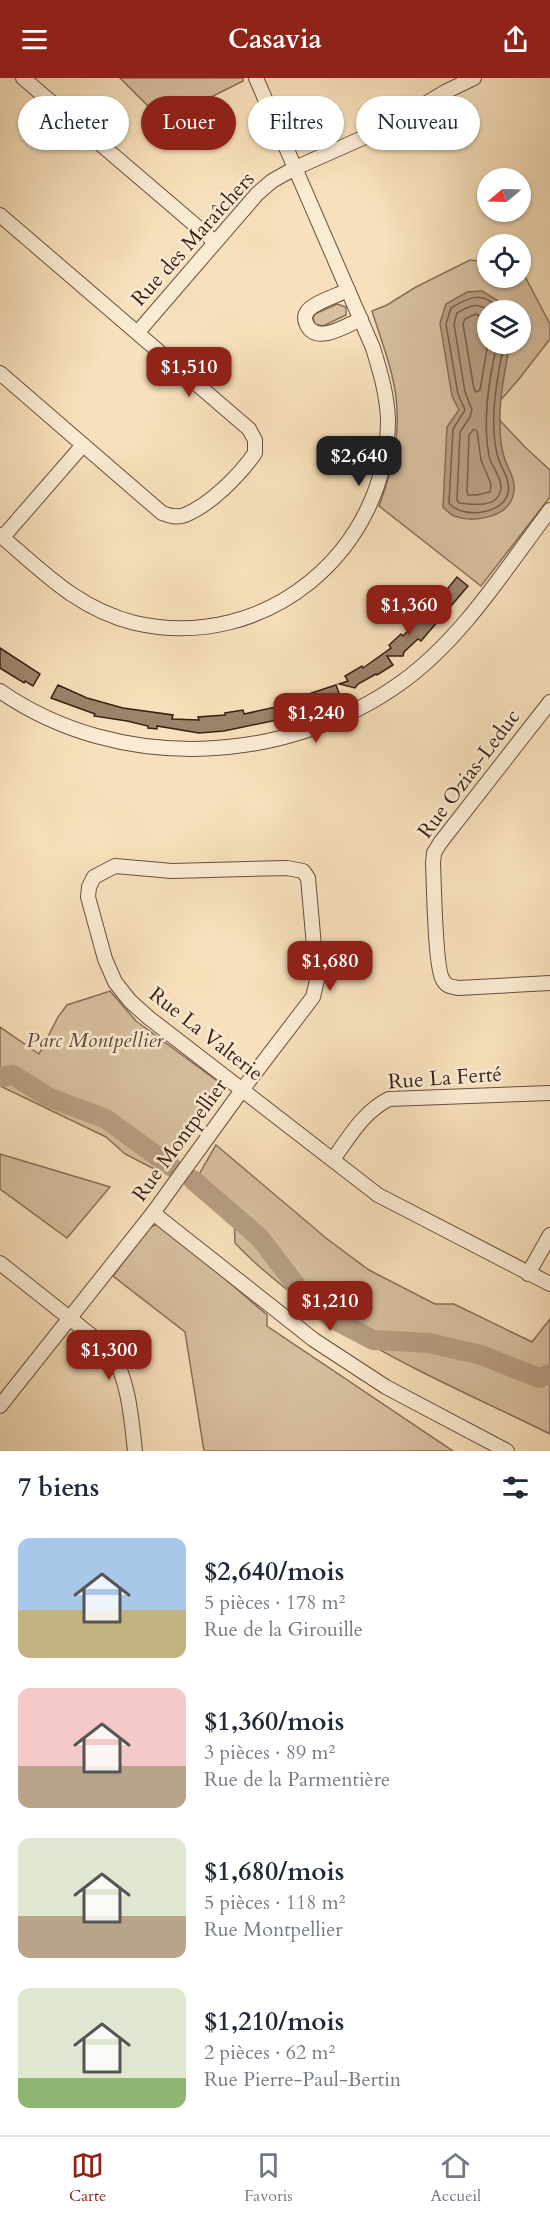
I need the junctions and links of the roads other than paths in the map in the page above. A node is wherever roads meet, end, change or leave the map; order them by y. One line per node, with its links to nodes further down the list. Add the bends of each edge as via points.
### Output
1 (23, 78): 6 (street)
2 (256, 78): 4 (street)
3 (474, 78): 4 (street, Rue des Maraîchers, via 383,129)
4 (295, 168): 6 (street, Rue des Maraîchers, via 257,194); 7 (street)
5 (0, 215): 9 (street)
6 (215, 242): 9 (street, Rue des Maraîchers)
7 (348, 290): 8 (street); 8 (street, via 314,306 305,321 316,334 326,334)
8 (361, 319): 13 (street, via 384,385 388,418 382,467 369,505 336,559 307,585 278,603 248,617 205,626 169,628 135,623 96,609 63,590)
9 (138, 332): 11 (street, via 249,429 255,440 255,453 226,486 201,506 184,516 173,517 162,513)
10 (0, 373): 11 (street)
11 (83, 445): 13 (street)
12 (550, 510): 14 (street, via 472,614 433,656 402,682 359,708 300,733 194,750 143,747 102,739 56,722)
13 (1, 536)
14 (0, 691)
15 (550, 702): 17 (street, Rue Ozias-Leduc, via 440,843 433,863 438,962 443,981 459,988)
16 (303, 871): 18 (street, Rue Montpellier, via 308,878 317,980 313,997); 18 (street, Rue La Valterie, via 172,871 115,866 94,877 89,886 88,897 101,949 120,988 149,1018)
17 (550, 983)
18 (242, 1090): 20 (street, Rue La Valterie); 21 (street, Rue Montpellier)
19 (550, 1094): 20 (street, Rue La Ferté, via 389,1100 366,1114)
20 (334, 1158): 24 (street, Rue La Valterie, via 378,1195)
21 (153, 1213): 26 (street, Rue Montpellier); 29 (street, via 314,1340 386,1387)
22 (550, 1235): 24 (street)
23 (0, 1263): 26 (street)
24 (528, 1274): 25 (street, Rue La Valterie)
25 (550, 1284)
26 (69, 1318): 27 (street, Rue Montpellier); 28 (street, via 111,1351 122,1368)
27 (0, 1406)
28 (135, 1451)
29 (507, 1451)

